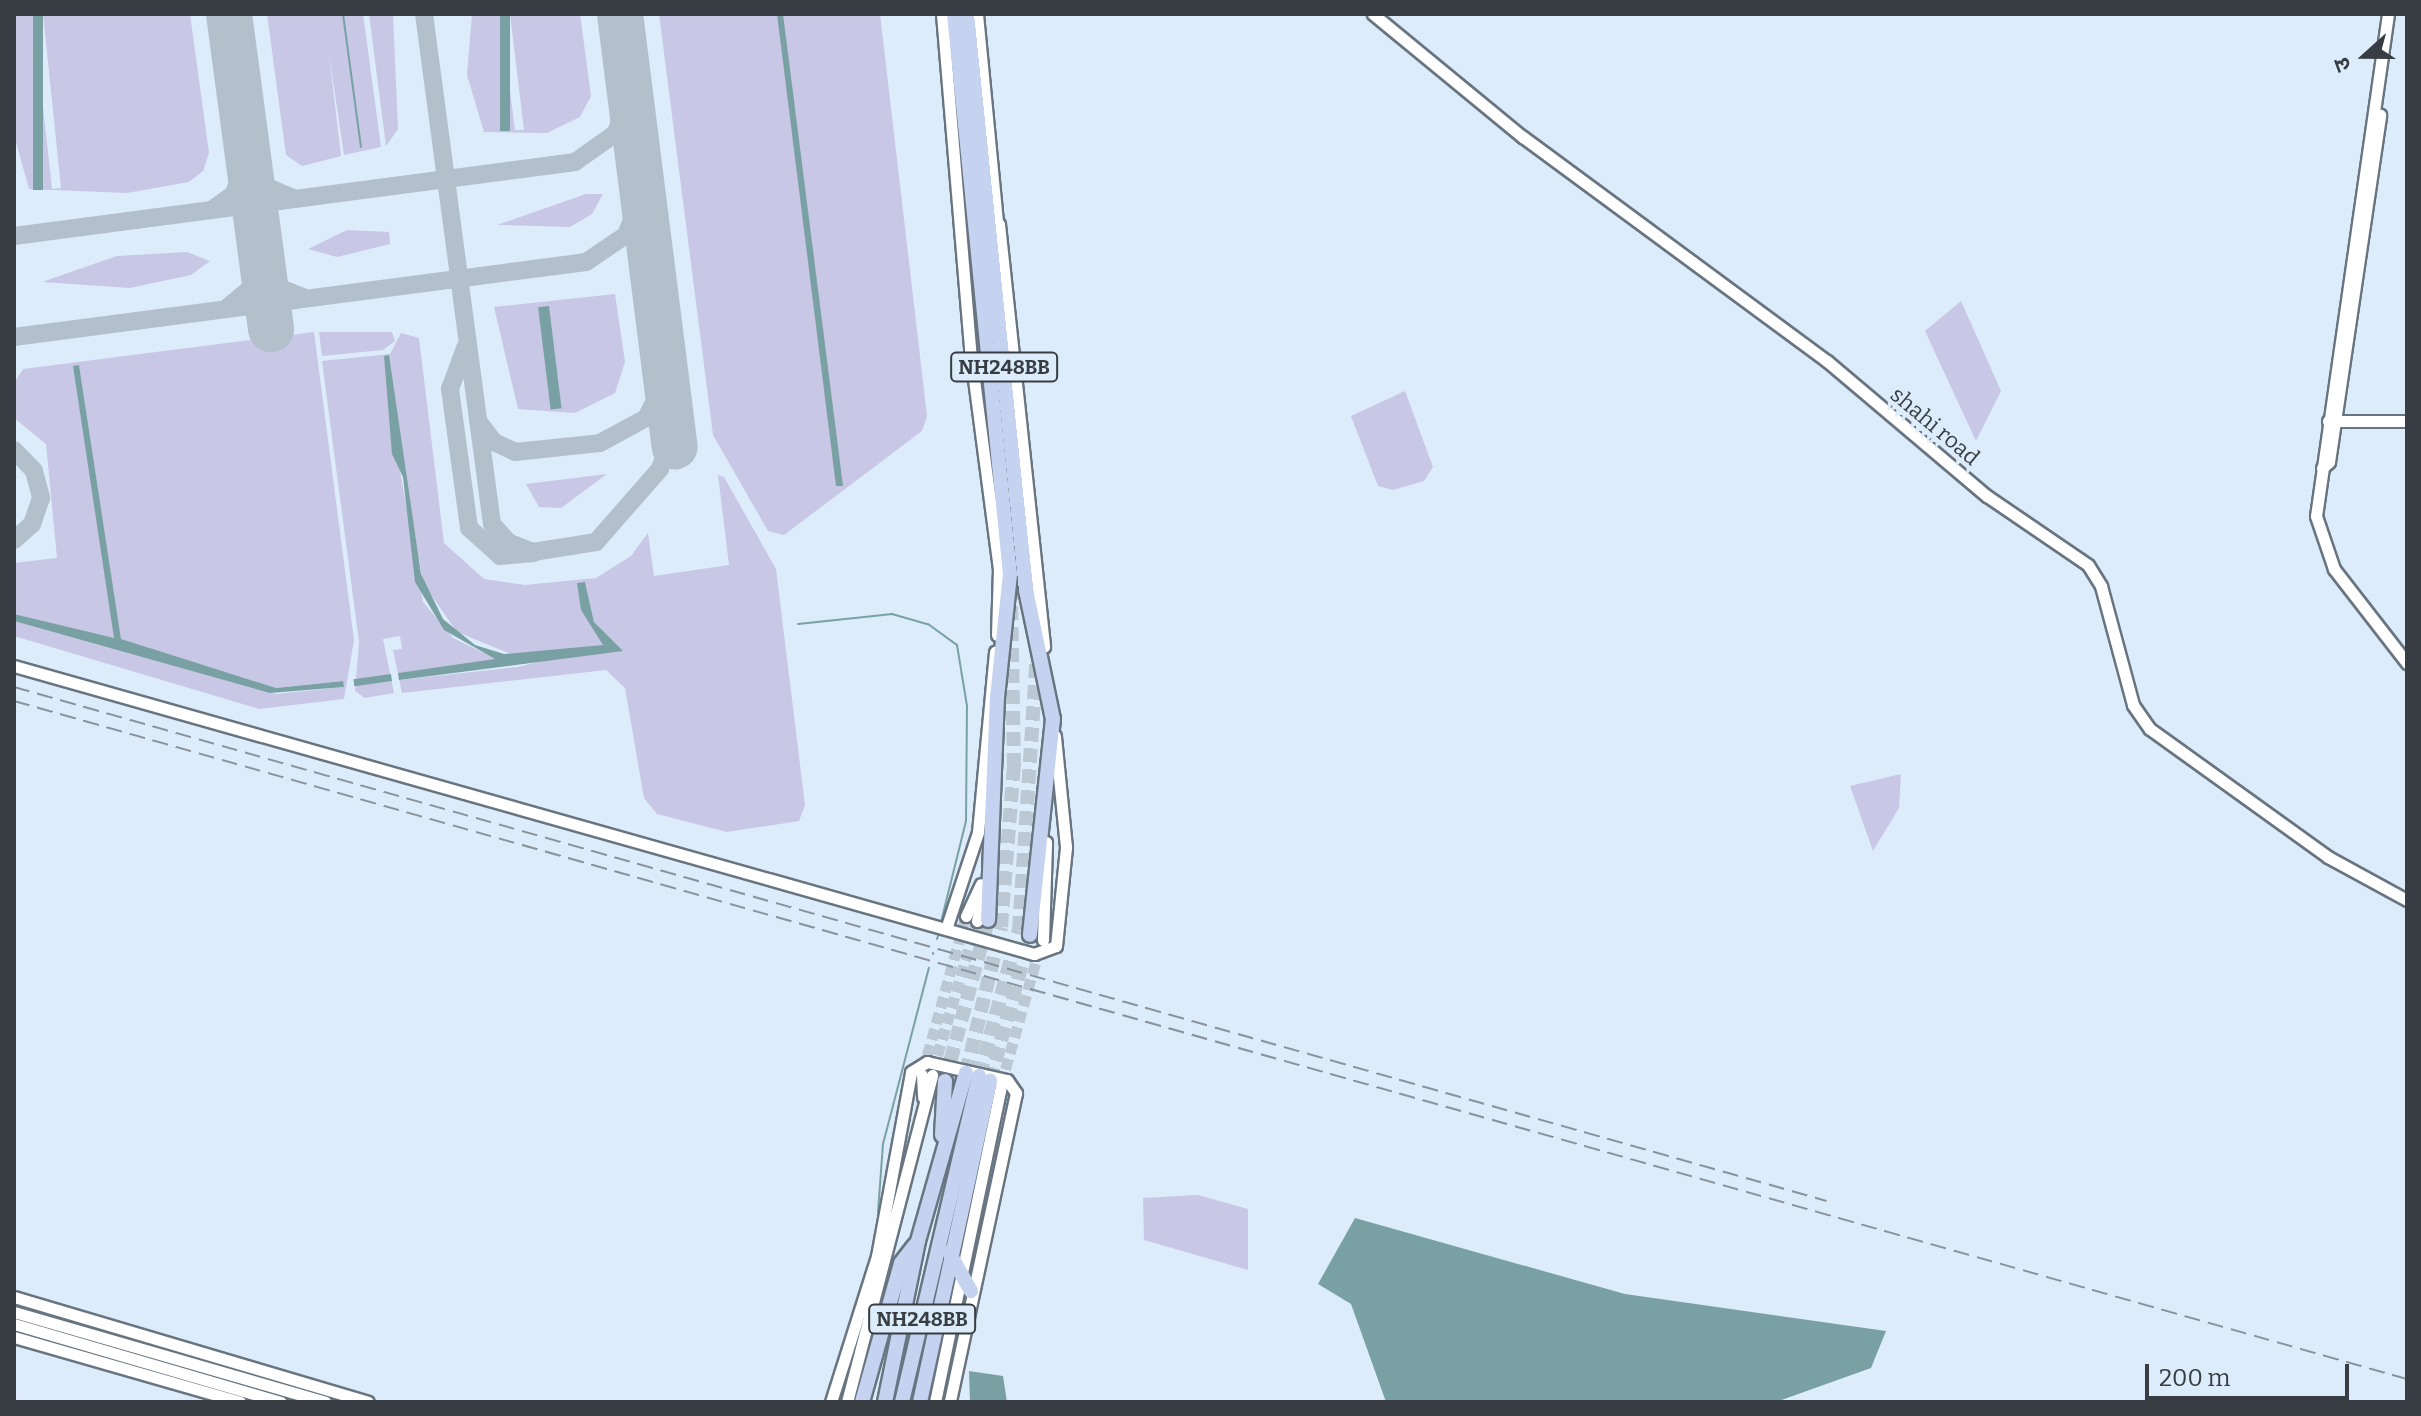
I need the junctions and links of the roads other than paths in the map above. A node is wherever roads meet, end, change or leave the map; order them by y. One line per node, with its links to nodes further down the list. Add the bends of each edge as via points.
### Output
1 (942, 14): 17 (street, via 1000,593 978,832)
2 (954, 14): 14 (highway, NH248BB, via 1009,558)
3 (967, 14): 8 (highway, NH248BB)
4 (977, 14): 8 (street)
5 (1373, 14): 15 (street, shahi road, via 1535,146 1827,361 1987,496 2088,565 2145,724 2319,851)
6 (2388, 14): 9 (street)
7 (2396, 14): 9 (street)
8 (993, 221): 13 (highway, NH248BB, via 1026,590)
9 (2330, 421): 10 (street); 11 (street, via 2322,468 2320,544)
10 (2407, 421)
11 (2407, 663)
12 (14, 666): 17 (street)
13 (1053, 719): 17 (street, via 1066,847 1056,946 1025,953); 18 (highway)
14 (988, 868): 16 (highway); 16 (street)
15 (2407, 900)
16 (977, 919)
17 (946, 929)
18 (1036, 938)
19 (933, 1077): 21 (highway); 25 (street)
20 (984, 1079): 21 (highway, NH248BB); 22 (highway, NH248BB); 23 (highway); 28 (street)
21 (941, 1159): 26 (highway, NH248BB)
22 (958, 1164): 23 (highway); 24 (highway, NH248BB)
23 (972, 1172): 27 (highway)
24 (939, 1234): 27 (highway); 43 (highway, NH248BB)
25 (886, 1241): 29 (street, via 915,1065 1007,1080 1016,1093); 39 (street); 40 (street)
26 (918, 1241): 41 (highway, via 901,1263); 42 (highway, NH248BB)
27 (949, 1253): 28 (highway); 44 (highway)
28 (960, 1272): 29 (highway); 45 (street)
29 (971, 1291): 46 (street)
30 (14, 1297): 38 (street)
31 (14, 1312): 34 (street)
32 (14, 1324): 34 (street)
33 (14, 1337): 34 (street)
34 (245, 1394): 35 (street)
35 (261, 1394): 36 (street); 37 (street)
36 (281, 1402)
37 (325, 1402)
38 (368, 1402)
39 (831, 1402)
40 (847, 1402)
41 (862, 1402)
42 (885, 1402)
43 (902, 1402)
44 (920, 1402)
45 (935, 1402)
46 (950, 1402)

